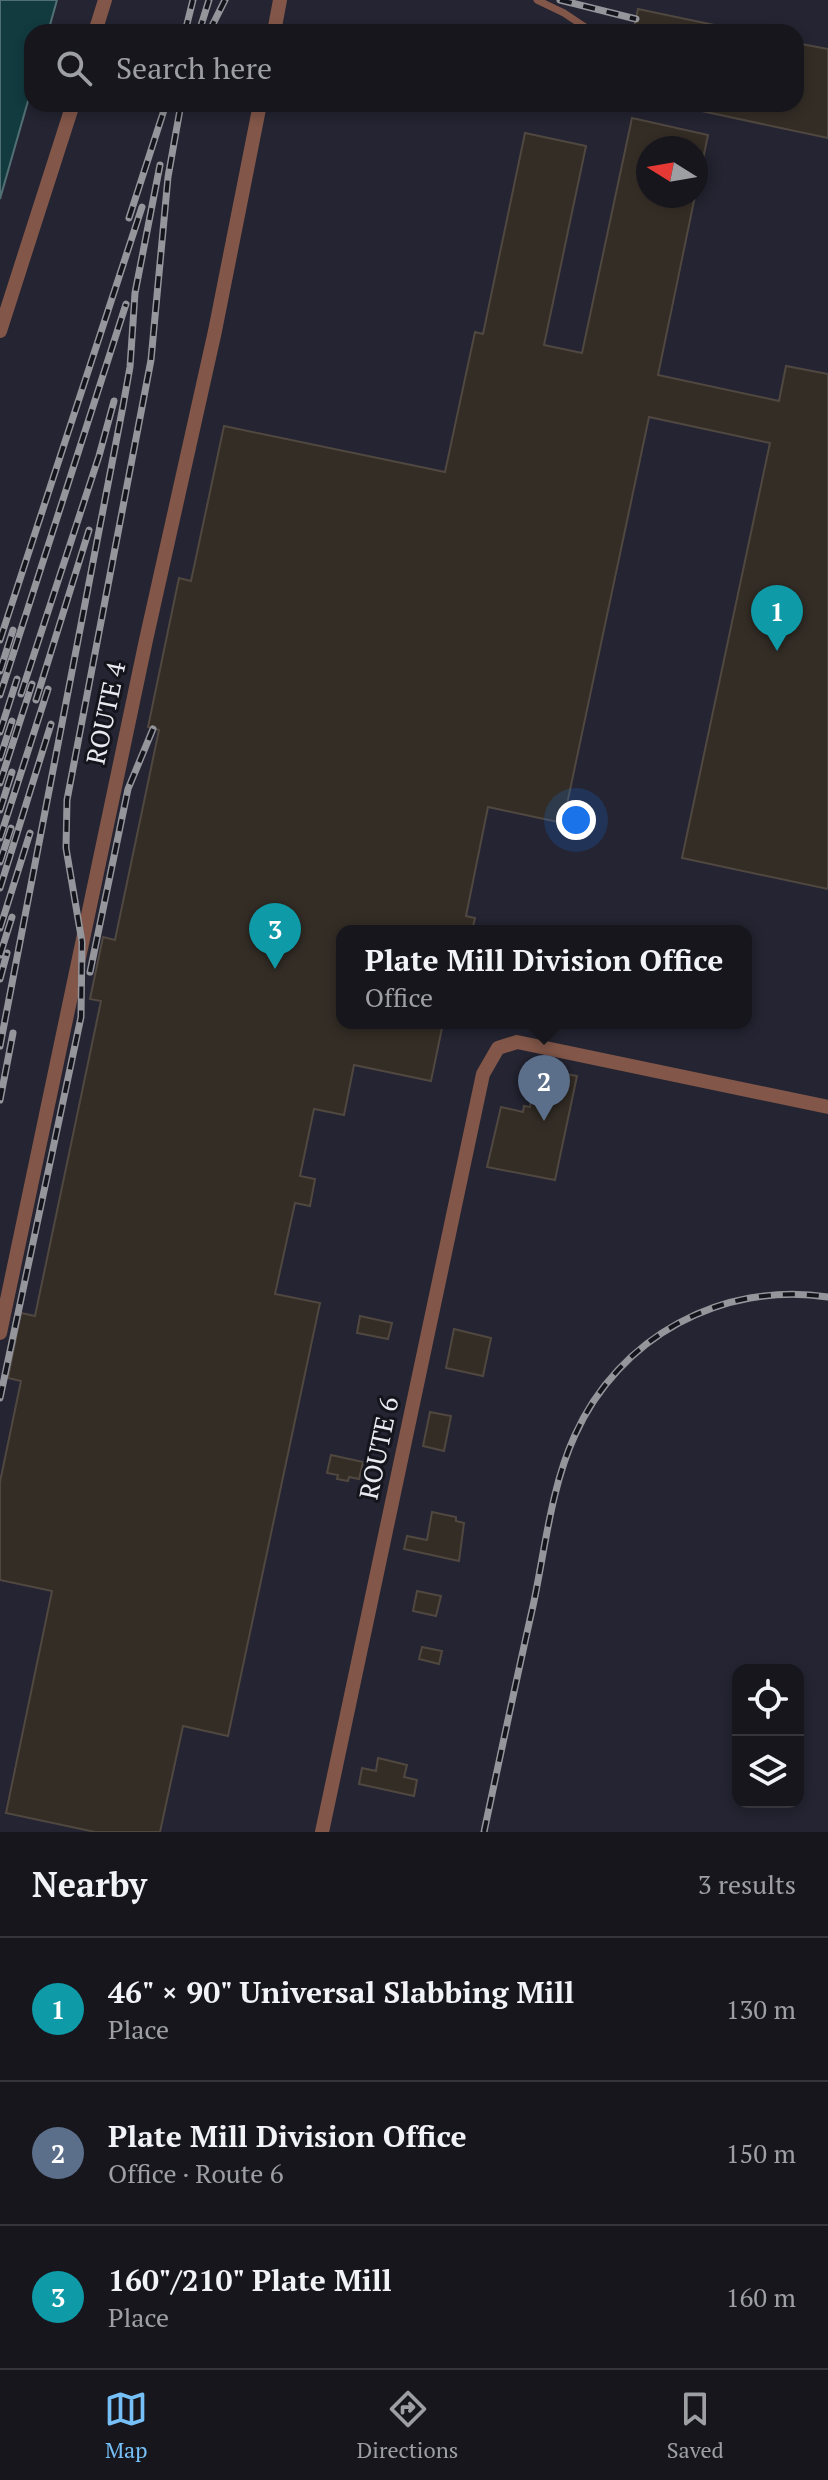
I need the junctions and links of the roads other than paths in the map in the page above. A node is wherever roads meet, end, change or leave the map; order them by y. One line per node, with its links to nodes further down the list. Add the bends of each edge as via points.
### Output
1 (105, 0): 4 (street)
2 (280, 0): 5 (street)
3 (537, 0): 6 (lane)
4 (98, 24)
5 (276, 24)
6 (580, 24)
7 (70, 112): 9 (street)
8 (258, 112): 11 (street, ROUTE 4)
9 (0, 331)
10 (828, 1107): 12 (street, ROUTE 6, via 517,1042 498,1048 483,1074)
11 (0, 1333)
12 (322, 1832)

